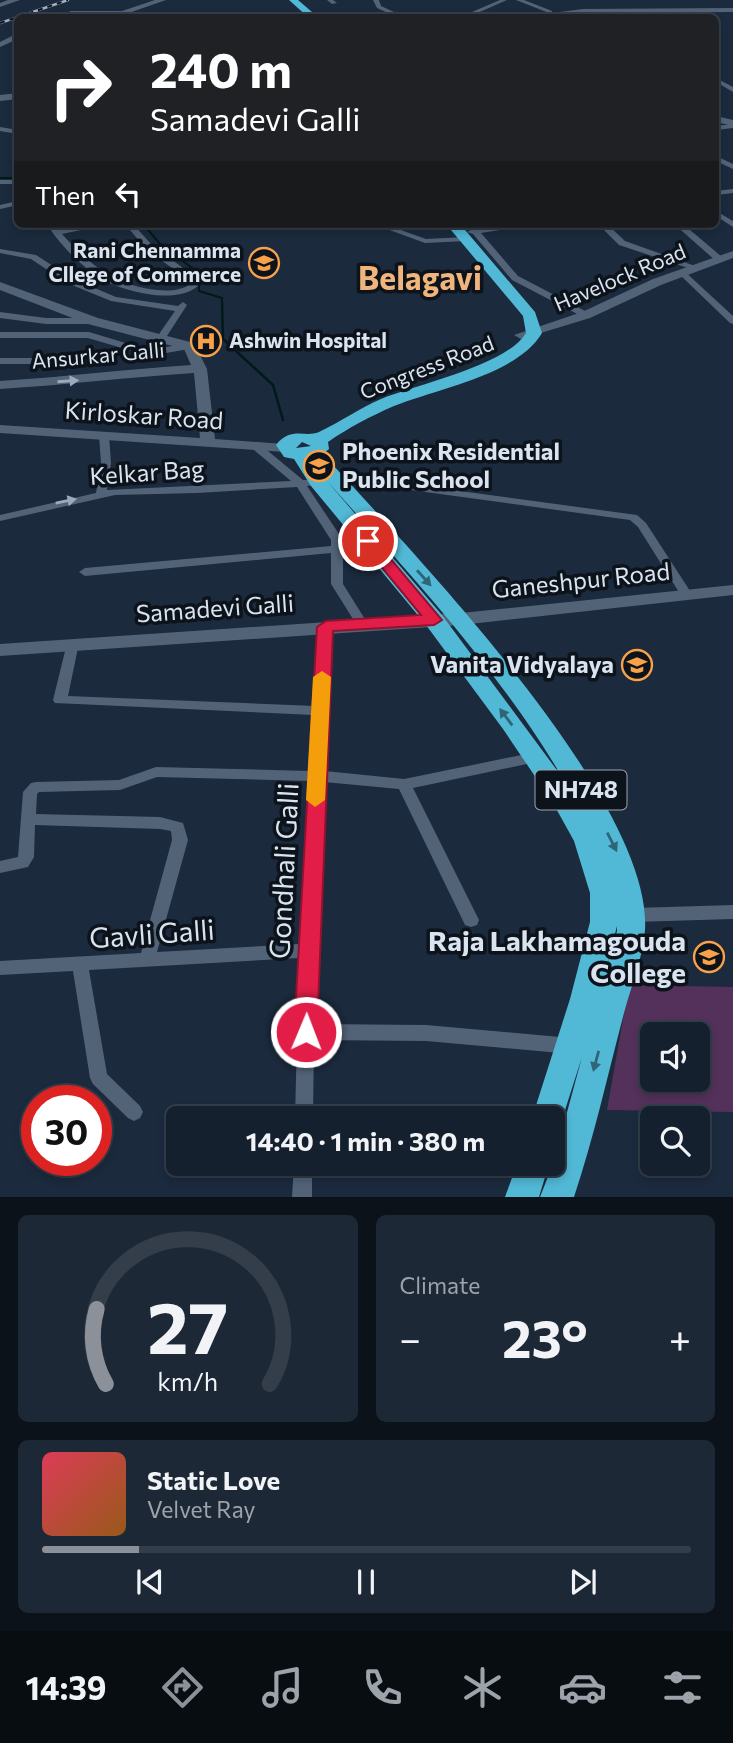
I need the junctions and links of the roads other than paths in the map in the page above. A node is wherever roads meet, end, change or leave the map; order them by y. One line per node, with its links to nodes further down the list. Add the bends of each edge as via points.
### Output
1 (16, 0): 10 (street)
2 (155, 0): 14 (street)
3 (162, 0): 14 (street)
4 (293, 0): 15 (highway)
5 (301, 0): 16 (highway)
6 (376, 0): 17 (street, via 379,7)
7 (504, 0): 18 (street)
8 (519, 0): 19 (street)
9 (600, 0): 11 (street)
10 (0, 5)
11 (613, 10): 12 (street); 19 (street); 20 (street)
12 (733, 11)
13 (69, 14): 14 (street)
14 (116, 14)
15 (310, 14)
16 (318, 14)
17 (396, 14)
18 (470, 14)
19 (554, 14)
20 (617, 14)
21 (54, 228): 28 (street)
22 (84, 228): 28 (street)
23 (132, 228): 35 (street, via 148,246 192,279 194,286)
24 (388, 228): 29 (street, via 425,241)
25 (486, 228): 29 (street)
26 (606, 228): 33 (street, via 622,243)
27 (683, 228): 32 (street)
28 (57, 233): 35 (street, via 103,277)
29 (463, 233): 40 (street, via 514,278); 43 (highway, via 530,316)
30 (0, 251): 36 (street, via 33,257 70,281 114,299)
31 (733, 254): 32 (street, Havelock Road)
32 (719, 259): 33 (street, Havelock Road)
33 (688, 269): 38 (street); 40 (street, Havelock Road)
34 (0, 286): 41 (street)
35 (179, 295): 36 (street)
36 (181, 309): 45 (street)
37 (733, 309): 38 (street)
38 (722, 310): 42 (street)
39 (0, 315): 41 (street)
40 (586, 315): 43 (street, Havelock Road)
41 (93, 321): 45 (street)
42 (733, 321)
43 (527, 334): 55 (highway, Congress Road, via 527,345 509,359 387,403)
44 (0, 335): 46 (street, via 89,335 149,353)
45 (162, 337): 46 (street)
46 (189, 346): 49 (street)
47 (0, 361): 48 (street)
48 (89, 361)
49 (200, 369): 50 (street, Ansurkar Galli, one-way to 49); 53 (street)
50 (0, 385)
51 (0, 429): 52 (street, Kirloskar Road)
52 (104, 435): 53 (street, Kirloskar Road); 57 (street)
53 (208, 444): 54 (street, Kirloskar Road)
54 (258, 447): 55 (street, Kirloskar Road); 56 (street)
55 (304, 447): 56 (highway, NH748)
56 (317, 480): 57 (street, Kelkar Bag); 59 (street); 62 (street, Kelkar Bag, via 633,517 642,524); 63 (highway, NH748, one-way to 63); 64 (highway, NH748)
57 (101, 495): 58 (street, Kelkar Bag, one-way to 57)
58 (0, 517)
59 (337, 549): 60 (street); 65 (street, via 337,584)
60 (85, 572)
61 (733, 590): 62 (street, Ganeshpur Road)
62 (685, 594): 63 (street, Ganeshpur Road)
63 (461, 619): 64 (street, Ganeshpur Road); 76 (highway, NH748, one-way to 76, via 561,757 601,821 629,881)
64 (434, 620): 65 (street, Samadevi Galli); 70 (highway, NH748, one-way to 64)
65 (362, 624): 66 (street, Samadevi Galli)
66 (326, 627): 67 (street, Samadevi Galli); 69 (street, Gondhali Galli)
67 (73, 643): 68 (street, Samadevi Galli); 69 (street, via 60,700)
68 (0, 650)
69 (320, 711): 71 (street, Gondhali Galli)
70 (536, 757): 72 (street); 83 (highway, NH748, via 576,818 603,893 604,922)
71 (317, 776): 72 (street); 73 (street, via 156,772 120,785 36,788 30,792); 78 (street, Gondhali Galli)
72 (404, 784): 77 (street)
73 (30, 819): 74 (street, via 23,863); 79 (street, via 160,822 178,827 180,840)
74 (0, 867)
75 (733, 912): 76 (street)
76 (634, 915): 91 (highway, NH748, one-way to 91)
77 (471, 920)
78 (307, 951): 79 (street, Gavli Galli); 82 (street, Gondhali Galli)
79 (147, 960): 80 (street, Gavli Galli)
80 (80, 965): 81 (street, Gavli Galli); 86 (street, via 99,1078)
81 (0, 968)
82 (306, 1032): 83 (street, via 426,1033); 84 (street, Gondhali Galli)
83 (571, 1046): 85 (highway, NH748)
84 (304, 1106)
85 (552, 1106)
86 (134, 1112)
87 (303, 1176): 89 (street)
88 (529, 1176): 90 (highway)
89 (302, 1197)
90 (522, 1197)
91 (557, 1197)

